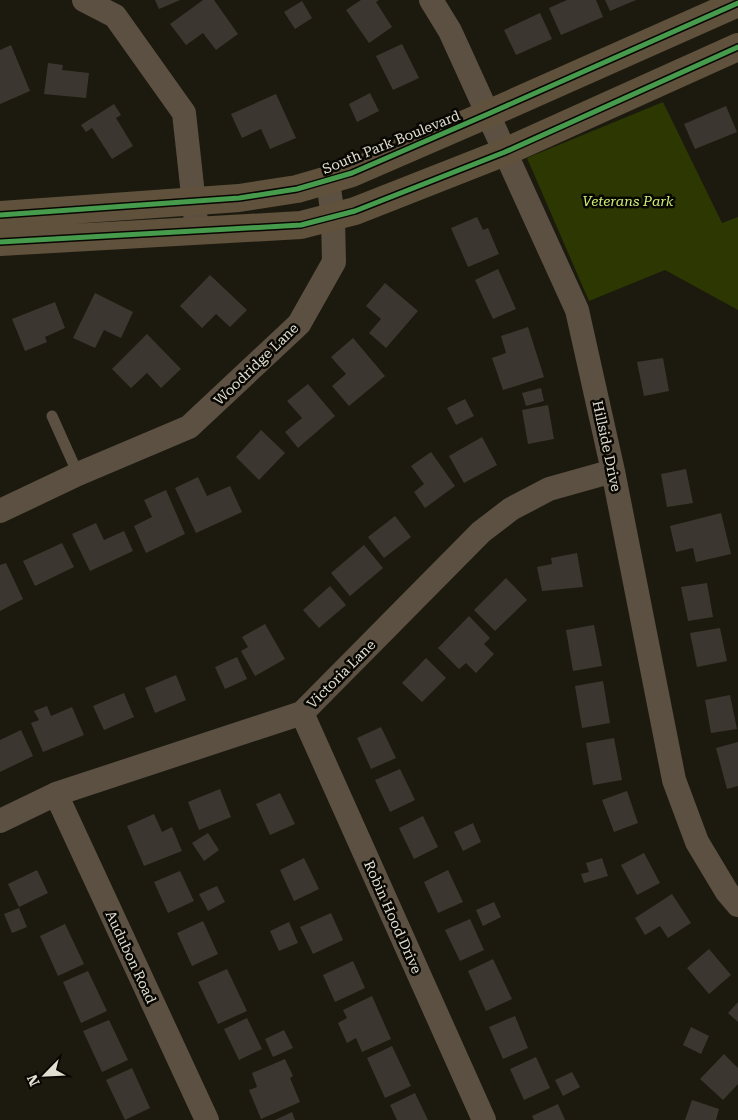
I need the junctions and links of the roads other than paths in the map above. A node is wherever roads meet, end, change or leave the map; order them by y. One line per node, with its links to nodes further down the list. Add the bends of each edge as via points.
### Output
1 (84, 0): 8 (street, via 115,16 184,113)
2 (431, 0): 5 (street, Hillside Drive, via 450,31)
3 (738, 3): 5 (street, South Park Boulevard)
4 (738, 47): 6 (street)
5 (488, 114): 6 (street, Hillside Drive); 7 (street, South Park Boulevard, via 352,173)
6 (505, 152): 10 (street); 14 (street, Hillside Drive, via 577,310)
7 (328, 180): 8 (street, South Park Boulevard, via 268,194); 10 (street, Woodridge Lane)
8 (194, 201): 9 (street, South Park Boulevard); 11 (street)
9 (0, 215)
10 (333, 218): 11 (street, via 301,225); 15 (street, Woodridge Lane, via 334,262 299,324 189,427)
11 (197, 231): 12 (street)
12 (0, 242)
13 (52, 416): 15 (lane)
14 (613, 471): 17 (street, Victoria Lane, via 549,489 511,509 481,532); 20 (street, Hillside Drive, via 674,780 697,842)
15 (78, 474): 16 (street, Woodridge Lane)
16 (0, 511)
17 (302, 713): 18 (street, Victoria Lane); 22 (street, Robin Hood Drive)
18 (56, 794): 19 (street, Victoria Lane); 21 (street, Audubon Road)
19 (0, 821)
20 (738, 905)
21 (207, 1120)
22 (484, 1120)

